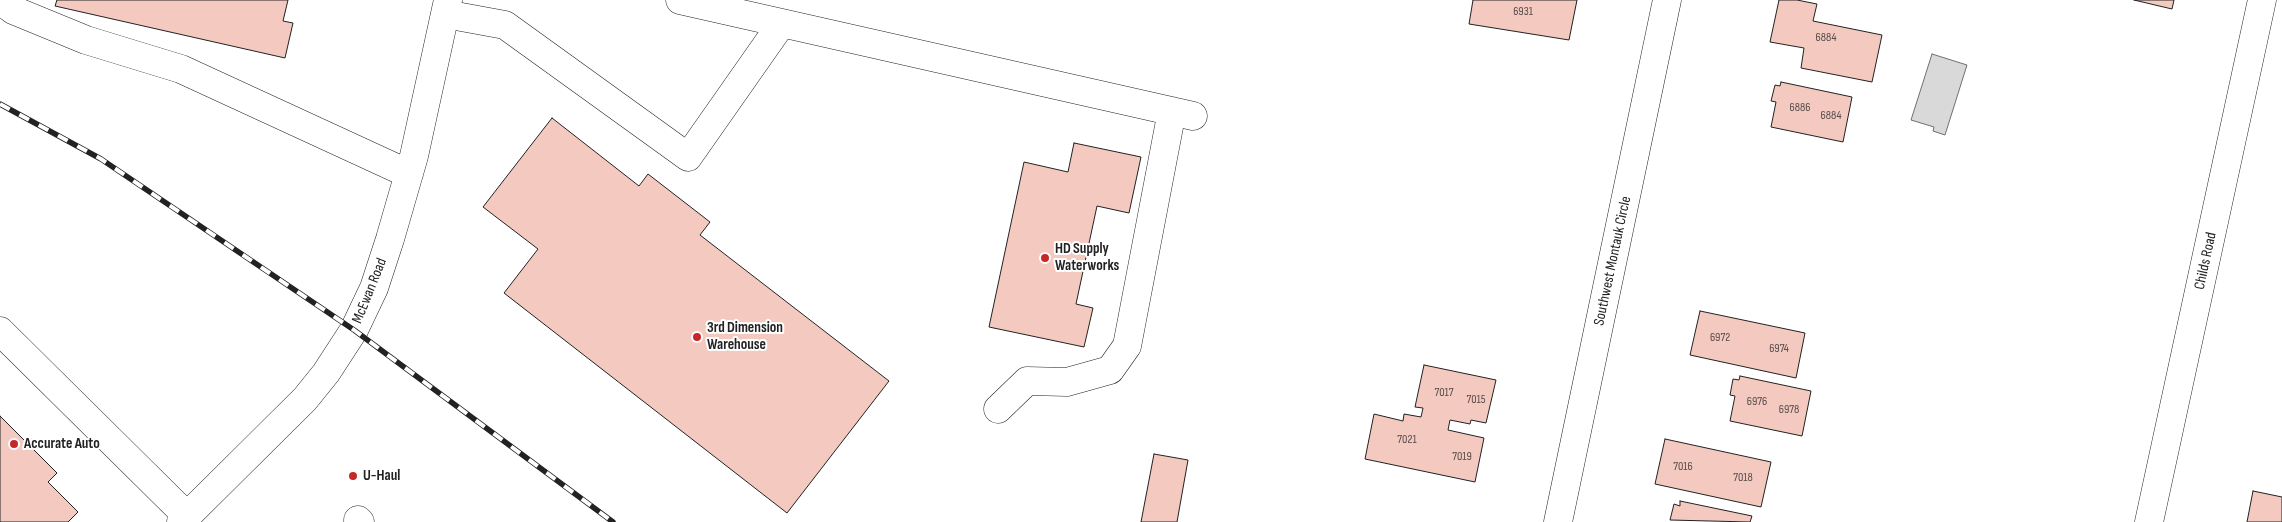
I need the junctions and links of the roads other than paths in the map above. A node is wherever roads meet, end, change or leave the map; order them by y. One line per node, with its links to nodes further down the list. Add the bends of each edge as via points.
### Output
1 (0, 0): 7 (street, via 13,10 86,40 181,70)
2 (680, 0): 6 (street)
3 (1667, 0): 11 (street, Southwest Montauk Circle)
4 (2262, 0): 12 (street, Childs Road)
5 (446, 7): 6 (street, via 505,25 688,157); 7 (street, McEwan Road)
6 (782, 23): 9 (street, via 1182,114 1127,346 1110,370 1068,382 1027,381)
7 (409, 174): 10 (street, McEwan Road, via 374,288 346,345 305,399)
8 (0, 331): 10 (street)
9 (998, 409)
10 (184, 519)
11 (1558, 522)
12 (2149, 522)

